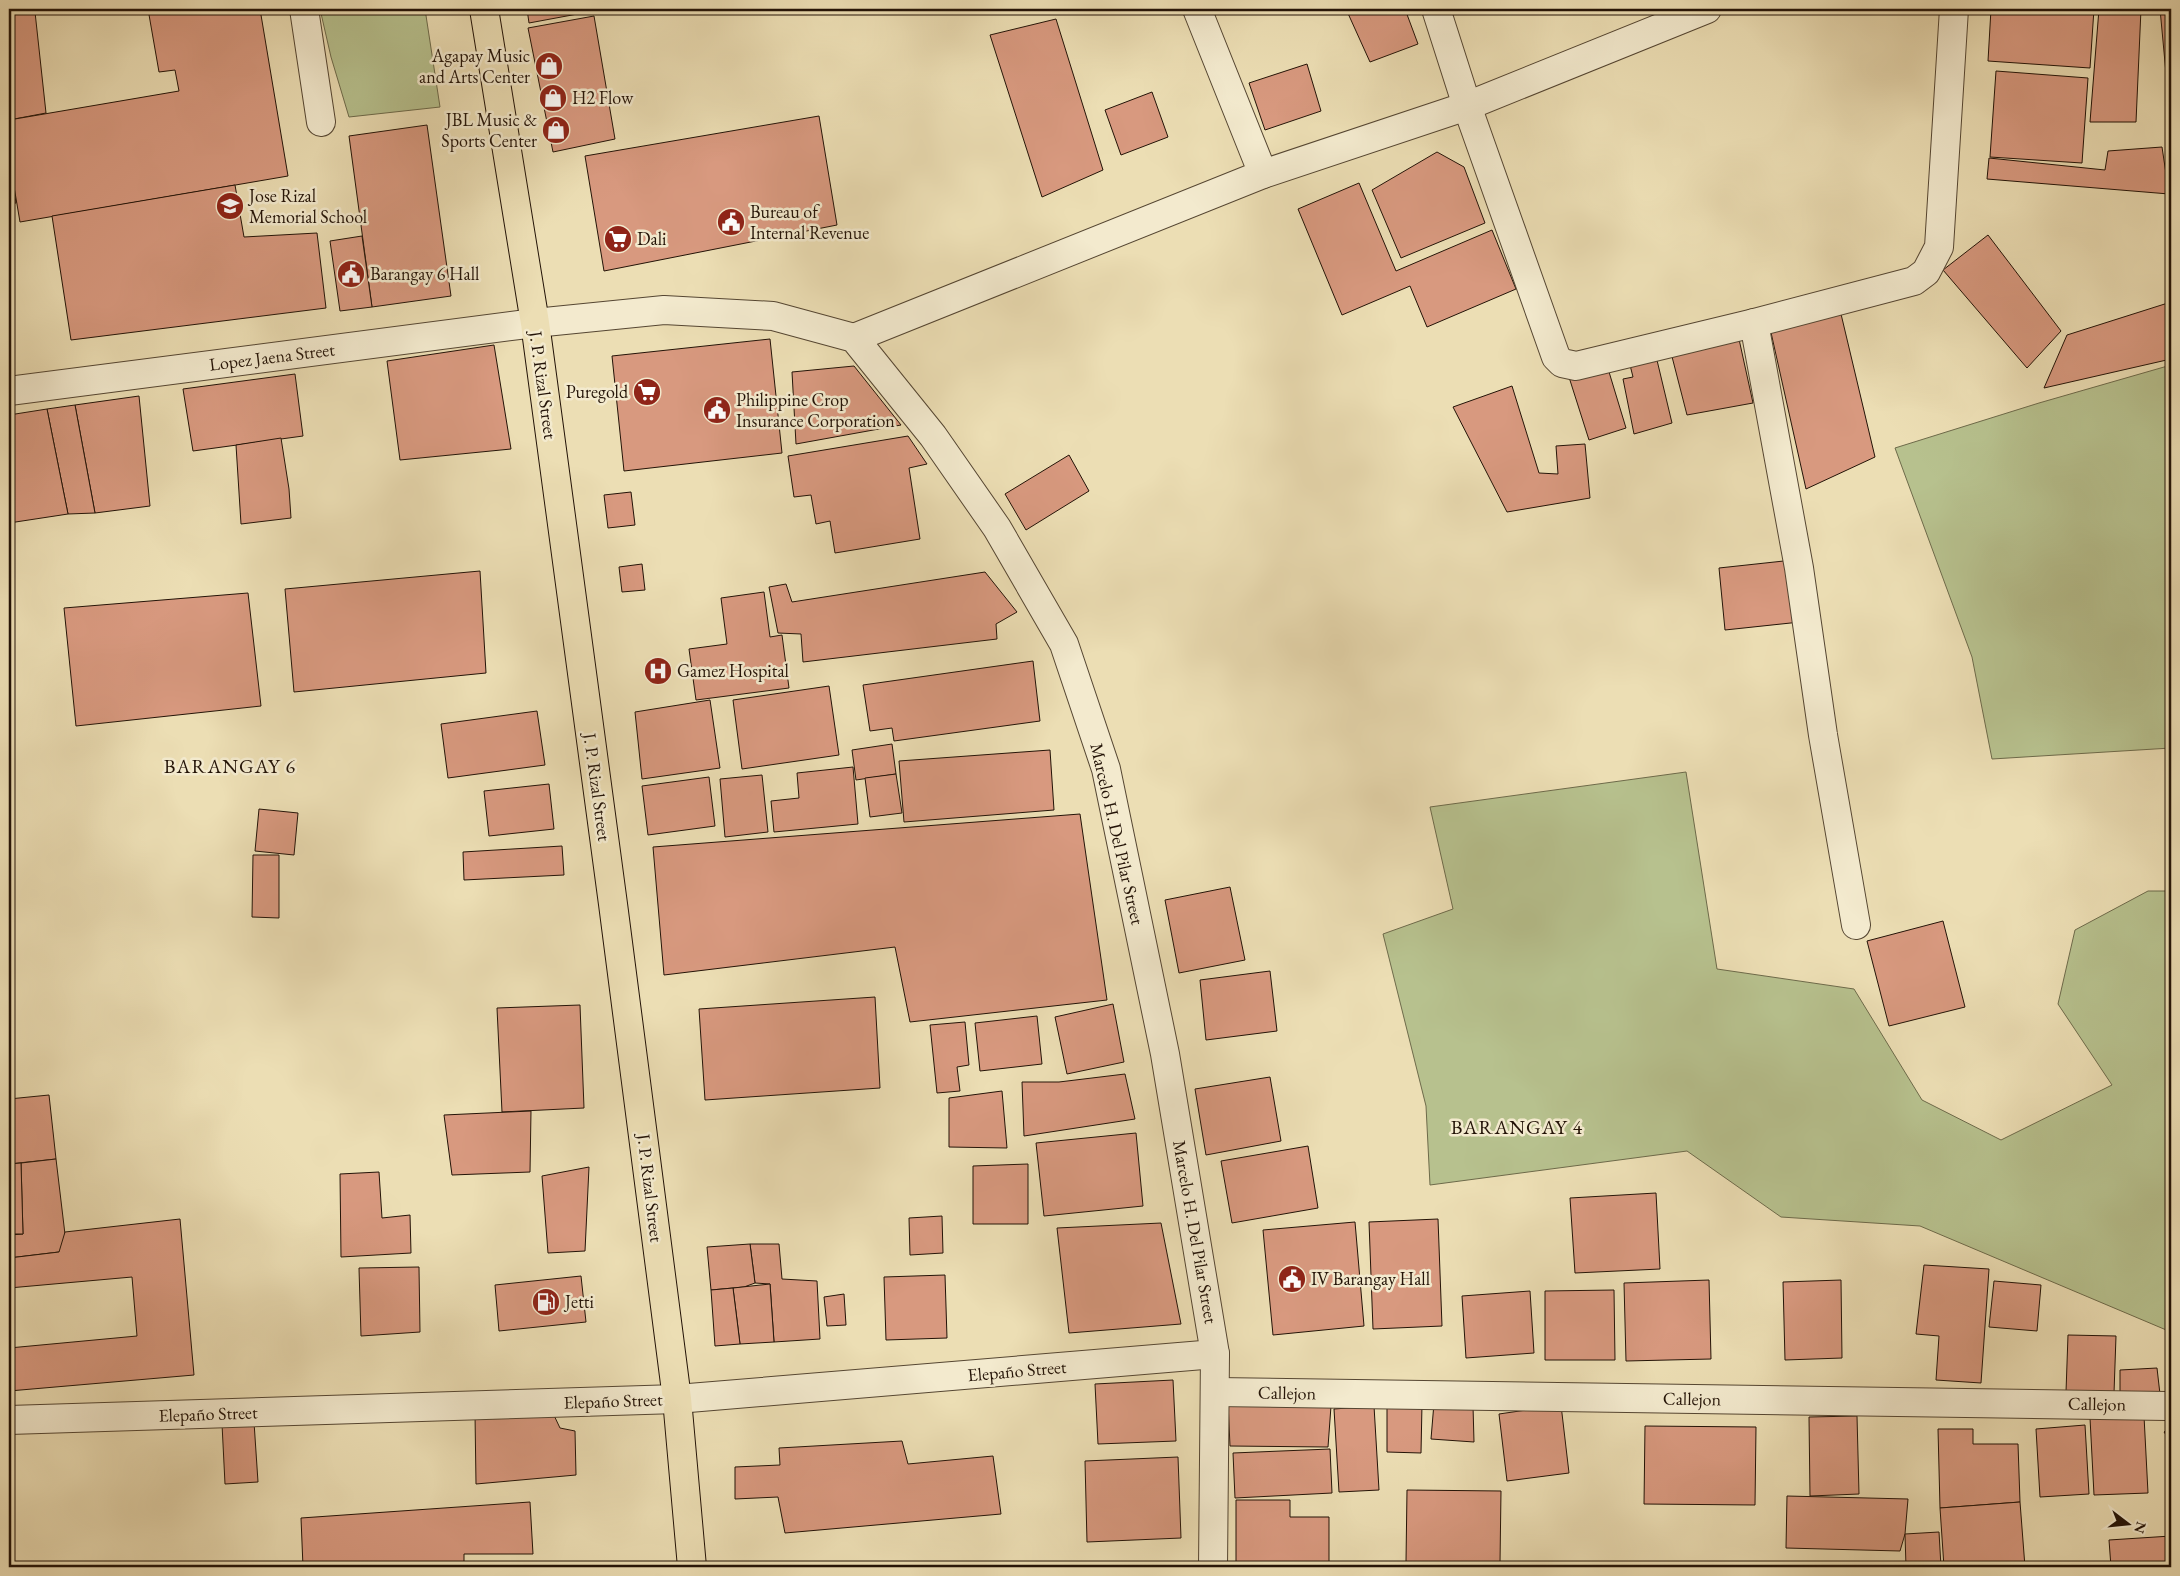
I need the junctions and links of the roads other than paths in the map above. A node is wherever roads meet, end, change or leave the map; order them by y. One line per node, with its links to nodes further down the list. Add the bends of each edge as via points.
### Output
1 (304, 9): 8 (street)
2 (484, 9): 10 (main road, J. P. Rizal Street)
3 (1197, 9): 9 (street)
4 (1436, 9): 7 (street)
5 (1707, 9): 7 (street)
6 (1954, 9): 11 (street, via 1939,247 1934,260 1926,272 1914,280)
7 (1467, 106): 9 (street); 11 (street, via 1556,357 1562,363 1576,366)
8 (321, 122)
9 (1263, 174): 12 (street)
10 (535, 323): 12 (street, via 664,310 774,316); 13 (street, Lopez Jaena Street); 17 (main road, J. P. Rizal Street)
11 (1754, 323): 14 (street, via 1799,568 1823,735)
12 (854, 338): 15 (street, Marcelo H. Del Pilar Street, via 933,436 997,528 1064,644 1106,769 1165,1054)
13 (9, 391)
14 (1856, 925)
15 (1215, 1354): 16 (street, Marcelo H. Del Pilar Street); 17 (street, Elepaño Street)
16 (1216, 1392): 18 (street, Callejon); 21 (street, Marcelo H. Del Pilar Street)
17 (677, 1399): 19 (street, Elepaño Street); 20 (main road, J. P. Rizal Street)
18 (2167, 1406)
19 (9, 1420)
20 (692, 1567)
21 (1213, 1567)

